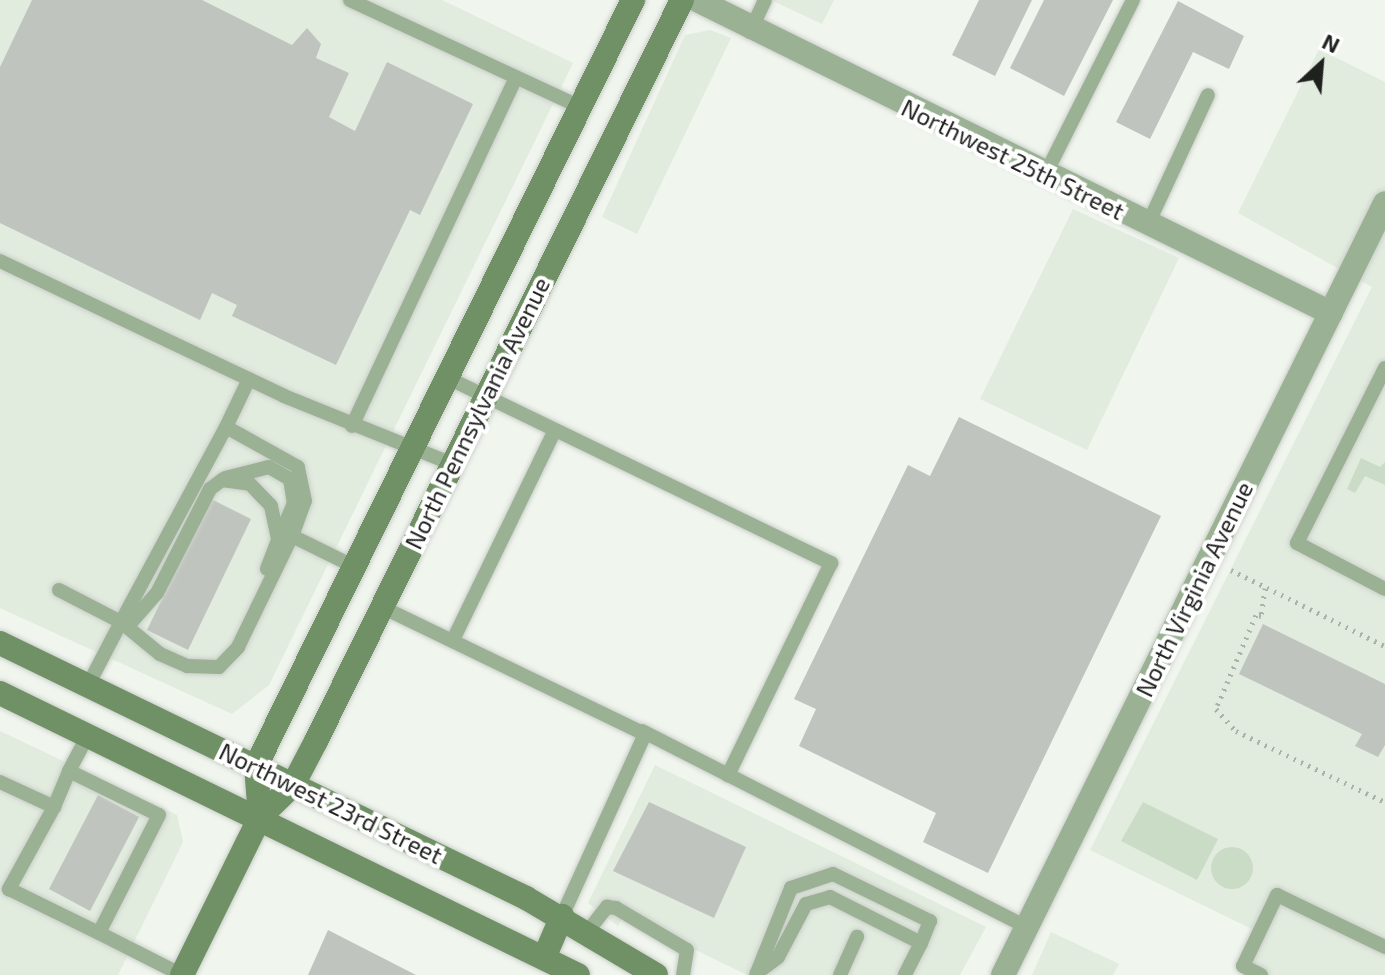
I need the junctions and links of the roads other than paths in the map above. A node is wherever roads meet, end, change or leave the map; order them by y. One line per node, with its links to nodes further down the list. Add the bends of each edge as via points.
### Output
1 (350, 0): 8 (lane)
2 (633, 0): 10 (main road, North Pennsylvania Avenue)
3 (682, 0): 12 (main road, North Pennsylvania Avenue)
4 (697, 0): 7 (street, Northwest 25th Street)
5 (765, 0): 7 (lane)
6 (1133, 0): 13 (lane)
7 (750, 32): 13 (street, Northwest 25th Street)
8 (516, 78): 10 (lane); 24 (lane)
9 (1208, 95): 15 (lane)
10 (581, 107): 11 (main road, North Pennsylvania Avenue)
11 (564, 142): 12 (main road); 17 (main road, North Pennsylvania Avenue)
12 (602, 160): 18 (main road, North Pennsylvania Avenue)
13 (1045, 175): 15 (street, Northwest 25th Street)
14 (1385, 203): 19 (street, North Virginia Avenue)
15 (1148, 224): 19 (street, Northwest 25th Street)
16 (0, 261): 22 (lane)
17 (499, 271): 18 (main road); 21 (main road, North Pennsylvania Avenue)
18 (538, 290): 23 (main road, North Pennsylvania Avenue)
19 (1331, 313): 50 (street, North Virginia Avenue)
20 (1385, 368): 32 (lane, via 1297,543)
21 (446, 377): 23 (lane); 27 (main road, North Pennsylvania Avenue)
22 (249, 379): 24 (lane); 25 (lane)
23 (486, 396): 26 (lane); 28 (main road, North Pennsylvania Avenue)
24 (352, 426): 27 (lane)
25 (226, 427): 30 (lane, via 298,467 305,501); 35 (lane)
26 (555, 430): 36 (lane); 44 (lane, via 831,563)
27 (409, 450): 28 (lane); 31 (main road, North Pennsylvania Avenue)
28 (452, 464): 34 (main road, North Pennsylvania Avenue)
29 (222, 480): 30 (lane, via 237,479 262,493); 30 (lane, via 269,467 290,479 294,503); 35 (lane, via 157,593)
30 (285, 538): 31 (lane); 35 (lane, via 238,647 211,670 160,654)
31 (353, 566): 42 (main road, North Pennsylvania Avenue)
32 (1385, 589)
33 (59, 590): 35 (lane)
34 (382, 607): 36 (lane); 46 (main road, North Pennsylvania Avenue)
35 (124, 625): 38 (lane)
36 (453, 640): 40 (lane)
37 (0, 643): 38 (main road, Northwest 23rd Street)
38 (88, 685): 42 (main road, Northwest 23rd Street)
39 (0, 693): 41 (main road, Northwest 23rd Street)
40 (642, 731): 44 (lane); 49 (lane, via 647,740)
41 (88, 735): 43 (lane); 48 (main road, Northwest 23rd Street)
42 (256, 766): 46 (main road, Northwest 23rd Street); 48 (main road)
43 (69, 771): 47 (lane); 52 (lane, via 159,815)
44 (728, 775): 50 (lane)
45 (0, 782): 47 (lane)
46 (293, 785): 48 (main road, North Pennsylvania Avenue); 49 (main road, Northwest 23rd Street)
47 (54, 807): 52 (lane, via 9,889)
48 (260, 817): 56 (main road, Northwest 23rd Street); 58 (main road, North Pennsylvania Avenue)
49 (562, 916): 51 (main road, Northwest 23rd Street); 56 (main road)
50 (1027, 927): 64 (street, North Virginia Avenue)
51 (588, 931): 60 (main road, Northwest 23rd Street); 61 (lane, via 607,907 616,908 687,950)
52 (99, 933): 58 (lane)
53 (857, 937): 62 (lane)
54 (921, 943): 57 (lane, via 830,897 806,904 778,957); 57 (lane, via 930,921 833,874 791,888); 63 (lane)
55 (1385, 947): 65 (lane, via 1277,895 1243,966)
56 (544, 958): 59 (main road, Northwest 23rd Street)
57 (756, 974)
58 (182, 975)
59 (578, 975)
60 (656, 975)
61 (683, 975)
62 (840, 975)
63 (905, 975)
64 (1003, 975)
65 (1261, 975)

